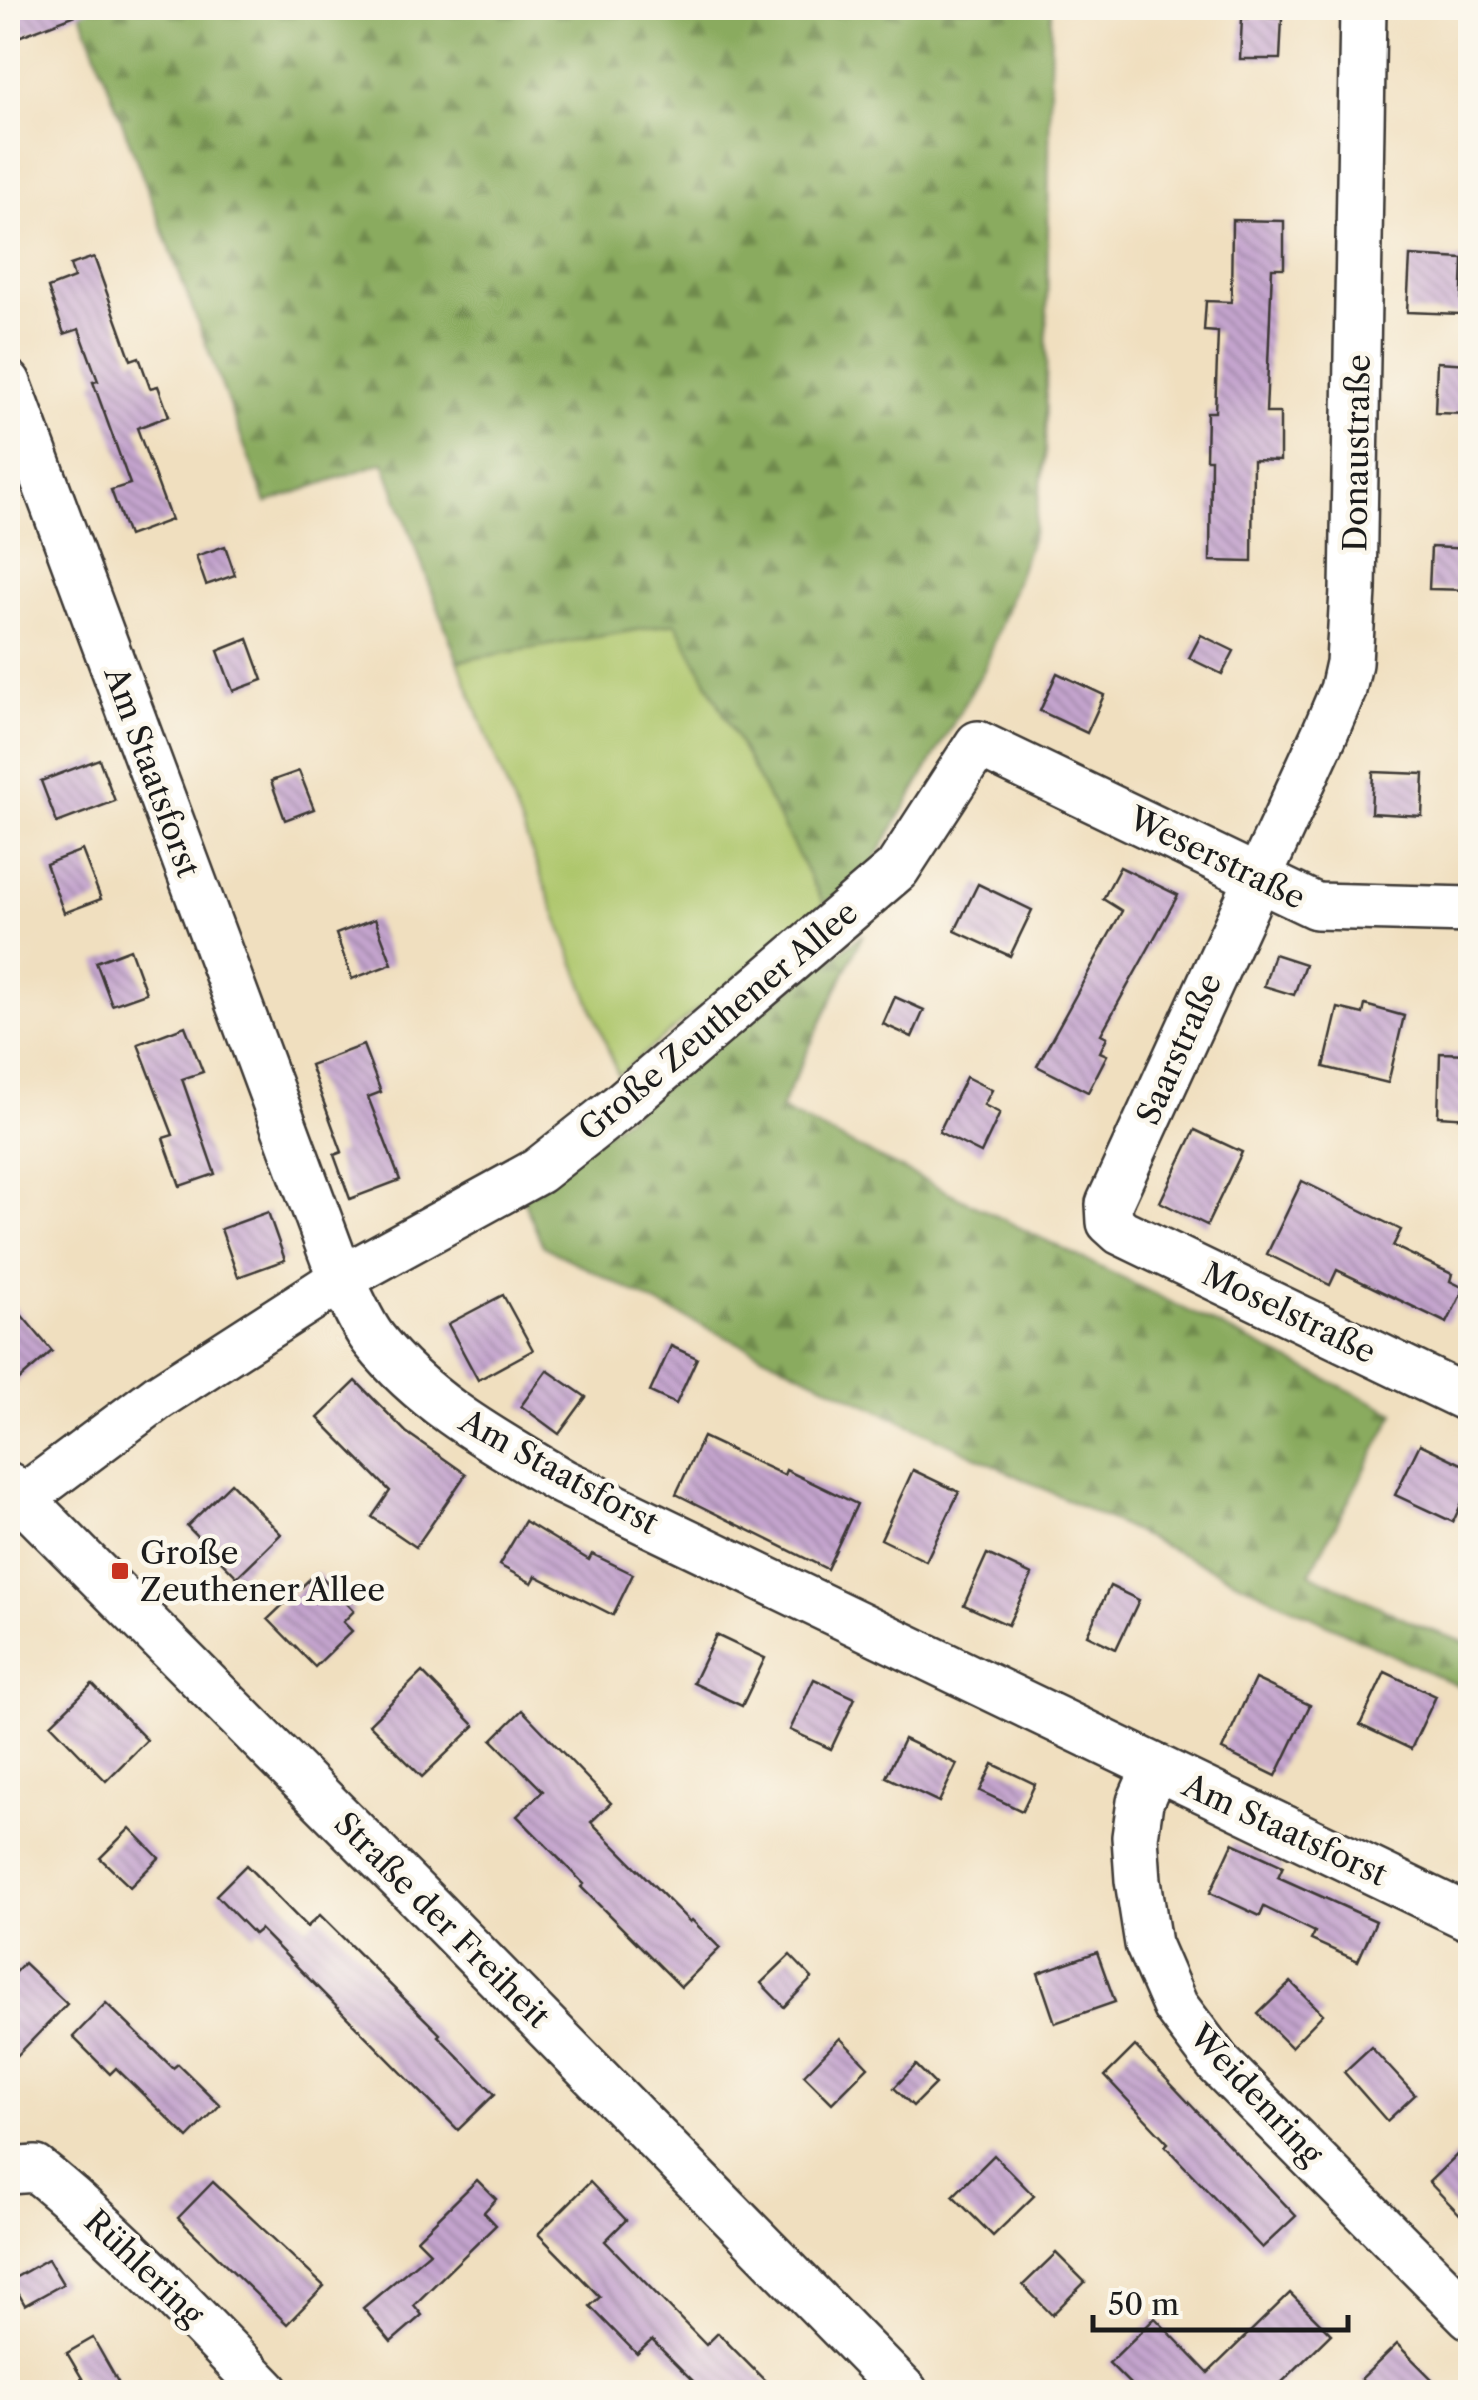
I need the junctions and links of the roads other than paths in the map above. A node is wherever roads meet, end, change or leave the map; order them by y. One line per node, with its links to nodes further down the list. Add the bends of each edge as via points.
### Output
1 (1363, 8): 4 (street, Donaustraße, via 1350,663 1344,690)
2 (8, 383): 7 (street, Am Staatsforst)
3 (978, 744): 4 (street, Weserstraße); 7 (street, Große Zeuthener Allee, via 897,868 618,1107 538,1171)
4 (1257, 878): 5 (street, Weserstraße, via 1316,906); 6 (street, Saarstraße, via 1108,1204)
5 (1470, 910)
6 (1110, 1222): 8 (street, Moselstraße)
7 (342, 1279): 9 (street, Große Zeuthener Allee); 10 (street, Am Staatsforst, via 374,1340 470,1427 564,1482)
8 (1470, 1400)
9 (12, 1498): 15 (street, Straße der Freiheit, via 303,1780)
10 (1155, 1768): 11 (street, Am Staatsforst); 13 (street, Weidenring, via 1140,1802 1138,1880 1148,1944 1175,2006 1218,2063)
11 (1470, 1918)
12 (8, 2171): 14 (street, Rühlering, via 36,2169 69,2195)
13 (1470, 2316)
14 (267, 2392)
15 (905, 2392)

